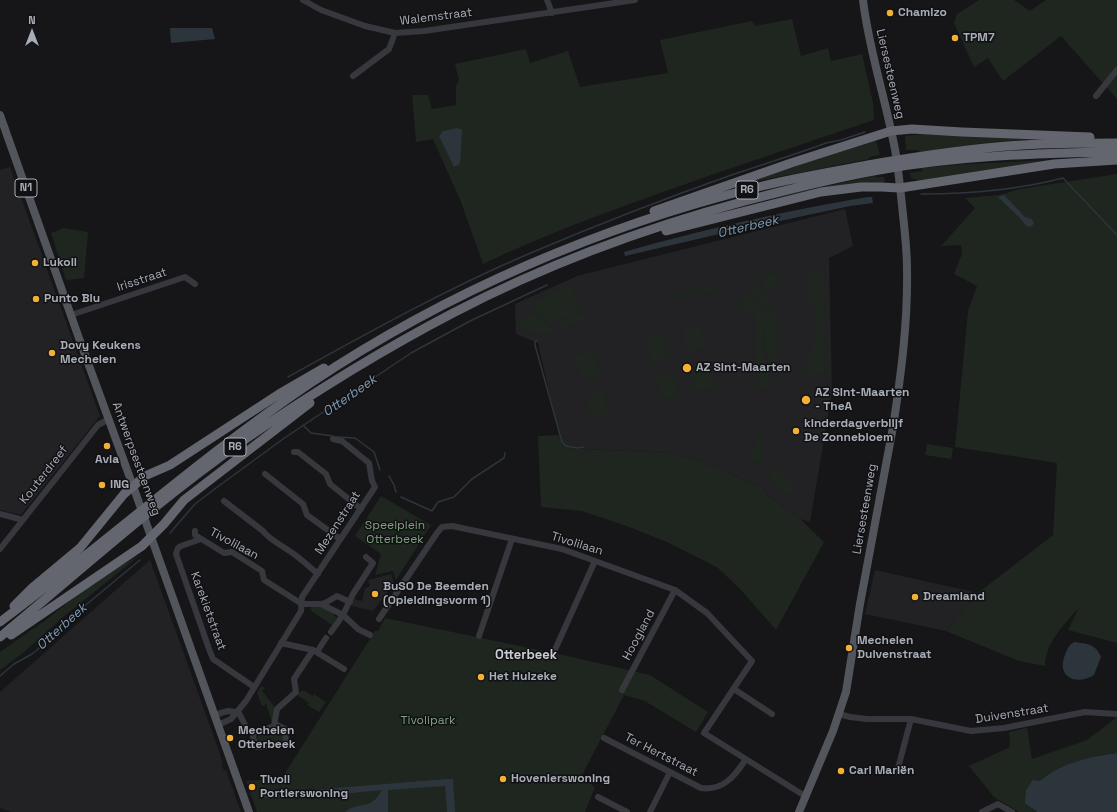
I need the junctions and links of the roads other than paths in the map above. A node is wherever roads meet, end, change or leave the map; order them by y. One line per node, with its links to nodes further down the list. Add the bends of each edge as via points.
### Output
1 (304, 0): 6 (street, Walemstraat, via 321,10 365,26)
2 (547, 0): 5 (street)
3 (635, 0): 5 (street, Walemstraat)
4 (863, 0): 11 (main road, Liersesteenweg, via 870,46)
5 (552, 13): 6 (street, Walemstraat)
6 (395, 33): 8 (street, via 389,49)
7 (1117, 70): 9 (street)
8 (353, 76)
9 (1096, 96)
10 (0, 115): 22 (main road, Antwerpsesteenweg / N1)
11 (891, 131): 12 (highway, via 912,129); 18 (main road, Liersesteenweg); 19 (highway, via 679,202 628,222)
12 (1117, 138)
13 (1117, 142): 16 (highway, R6, via 1021,145)
14 (1117, 152): 16 (highway, R6)
15 (1117, 160): 18 (highway, via 1054,164)
16 (911, 162): 17 (highway, R6)
17 (881, 166): 19 (highway, R6, via 758,187); 20 (highway, R6, via 693,216)
18 (900, 188): 20 (highway, via 868,187 821,192 629,241); 67 (main road, Liersesteenweg, via 907,246 900,373 893,427 849,678)
19 (618, 230): 23 (highway, R6, via 493,281)
20 (622, 239): 24 (highway, R6, via 561,263 455,312 382,351)
21 (195, 284): 22 (street, Irisstraat, via 185,277)
22 (71, 315): 25 (main road, Antwerpsesteenweg / N1)
23 (352, 357): 29 (highway, via 342,359 278,394 170,465 145,476); 31 (highway, R6, via 271,411)
24 (317, 392): 31 (highway, R6); 37 (highway, via 309,403 184,500)
25 (109, 419): 29 (main road, Antwerpsesteenweg / N1); 34 (street, Kouterdreef, via 98,425)
26 (333, 440): 32 (street, Mezenstraat, via 342,442 369,463 375,487)
27 (294, 452): 32 (street, via 298,452 326,474 330,484)
28 (265, 474): 39 (street, via 303,504 307,515)
29 (133, 486): 37 (main road, Antwerpsesteenweg / N1); 51 (highway, via 114,505 80,548 32,588)
30 (224, 501): 44 (street)
31 (155, 504): 35 (highway, R6)
32 (361, 508): 39 (street, Mezenstraat)
33 (0, 514): 34 (street)
34 (23, 520): 41 (street, Kouterdreef)
35 (133, 521): 51 (highway, R6); 55 (highway, R6)
36 (195, 531): 38 (street, Tivolilaan, via 195,535)
37 (151, 537): 57 (highway, via 142,546); 69 (main road, Antwerpsesteenweg / N1)
38 (201, 539): 48 (street, Tivolilaan, via 224,553 232,552 262,571 264,580); 62 (street, Karekietstraat, via 181,546 176,554 211,654 216,661)
39 (340, 539): 44 (street, Mezenstraat)
40 (512, 539): 43 (street, Tivolilaan, via 562,549); 50 (street, Tivolilaan, via 452,526 442,527); 54 (street)
41 (0, 549)
42 (366, 557): 46 (street, via 373,563)
43 (595, 561): 45 (street, Tivolilaan); 60 (street)
44 (318, 574): 48 (street, Mezenstraat, via 302,597)
45 (675, 590): 63 (street, Tivolilaan, via 707,613 752,660); 64 (street, Hoogland)
46 (350, 602): 47 (street, via 337,596); 49 (street)
47 (321, 604): 48 (street); 49 (street)
48 (302, 607): 58 (street)
49 (343, 615): 52 (street); 53 (street, via 358,629)
50 (379, 619)
51 (1, 622)
52 (331, 632)
53 (370, 635)
54 (479, 636)
55 (0, 638)
56 (326, 638): 59 (street)
57 (0, 643)
58 (281, 643): 59 (street); 62 (street)
59 (315, 651): 61 (street); 72 (street, via 294,679 296,692 277,709)
60 (553, 654)
61 (344, 669)
62 (254, 687): 65 (street)
63 (734, 689): 66 (street); 75 (street, Tivolilaan, via 704,733)
64 (622, 690)
65 (237, 711): 69 (street); 71 (street, via 231,719); 73 (street, via 246,729)
66 (772, 714)
67 (839, 714): 70 (street, Duivenstraat, via 867,719); 78 (main road, Liersesteenweg)
68 (1117, 714): 70 (street, Duivenstraat, via 1086,712 1004,728 971,731)
69 (214, 715): 71 (main road, Antwerpsesteenweg / N1)
70 (911, 719): 77 (street)
71 (218, 725): 80 (main road, Antwerpsesteenweg / N1)
72 (274, 726): 73 (street); 73 (street, via 285,729 286,744 257,747)
73 (254, 733)
74 (604, 738): 76 (street, Ter Hertstraat)
75 (746, 759): 76 (street, Ter Hertstraat, via 733,778 718,787 701,788); 78 (street, Tivolilaan)
76 (670, 772): 82 (street)
77 (897, 772)
78 (805, 796): 83 (main road, Liersesteenweg)
79 (598, 797): 81 (street)
80 (249, 812)
81 (627, 812)
82 (650, 812)
83 (799, 812)
84 (982, 812): 85 (street, via 998,804)
85 (1012, 812)

